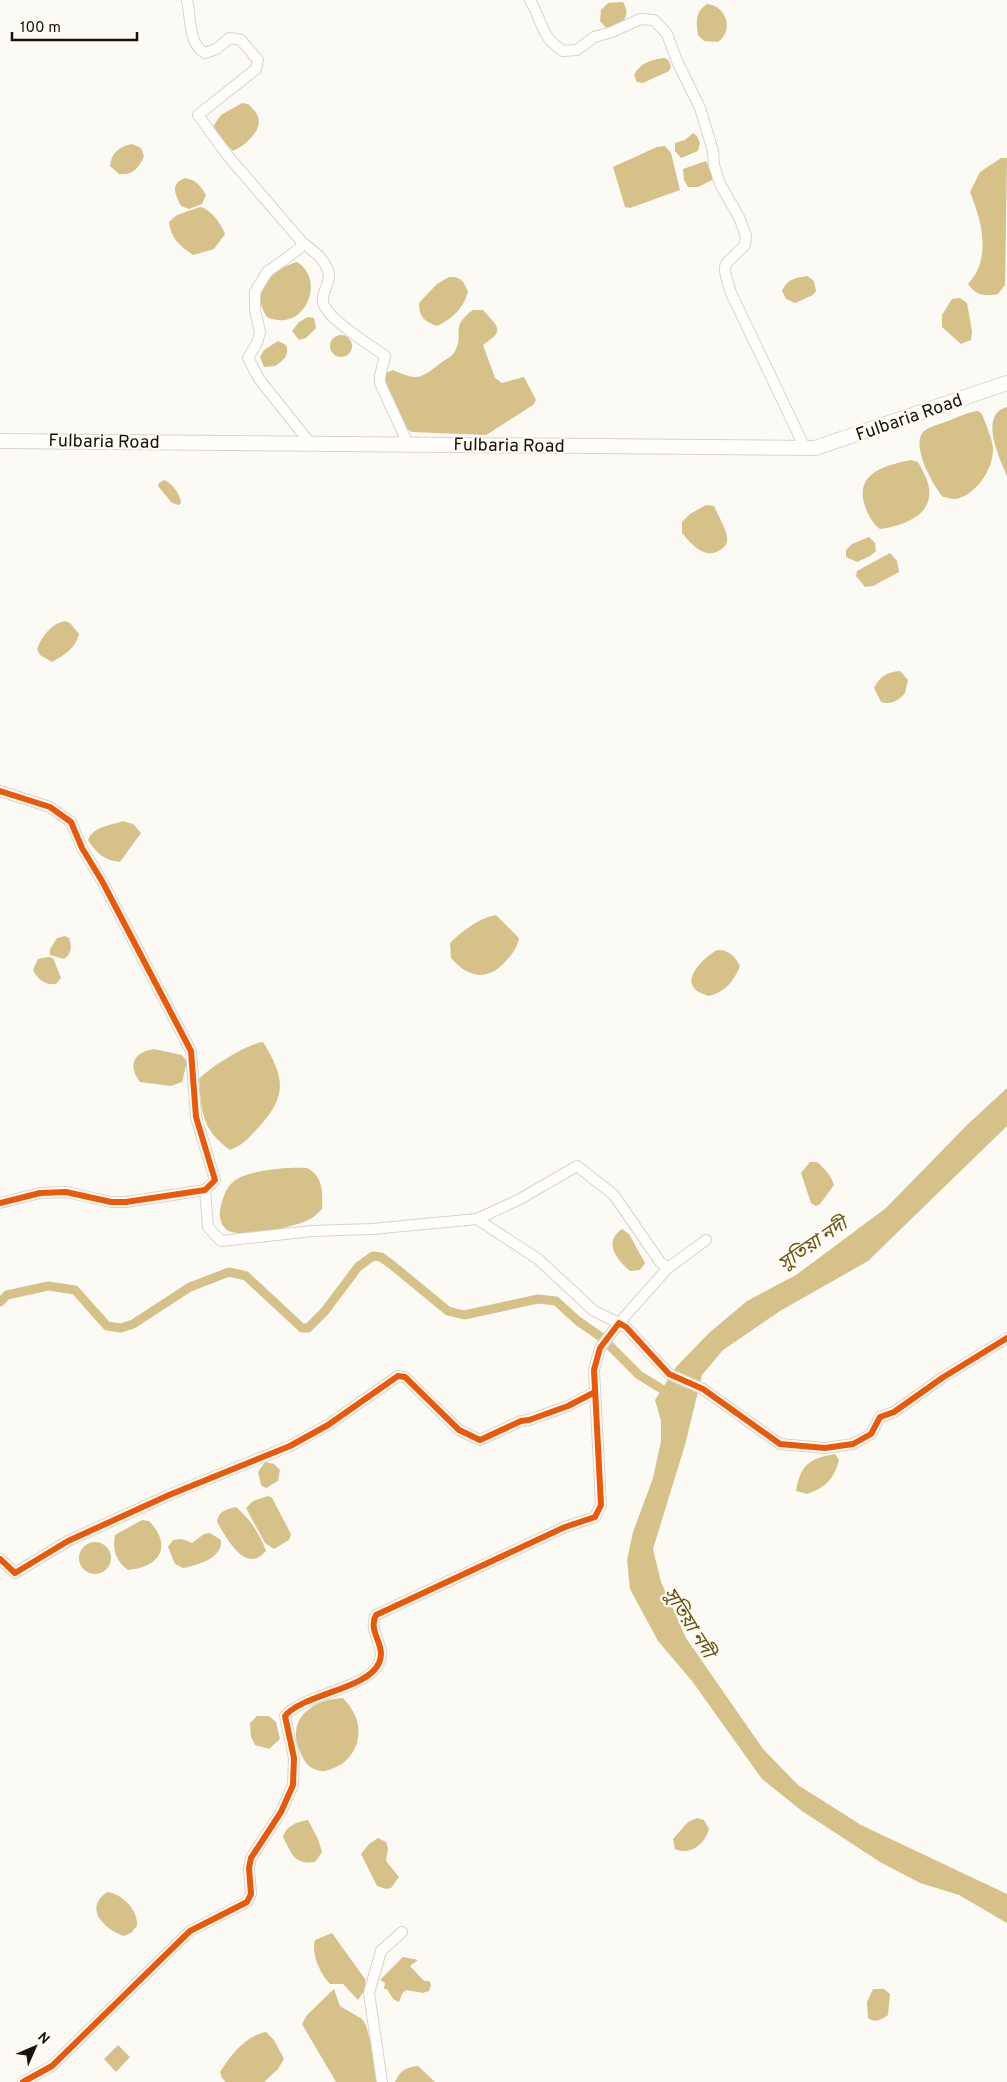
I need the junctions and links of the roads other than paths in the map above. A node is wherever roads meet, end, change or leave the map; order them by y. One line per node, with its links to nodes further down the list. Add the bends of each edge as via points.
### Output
1 (187, 0): 3 (street, via 198,49 205,53 230,38 241,40 258,60 256,69 198,115 228,156)
2 (530, 0): 8 (street, via 543,31 563,51 577,50 594,37 640,19 654,20 667,34 700,108 720,184 746,236 745,245 726,260 724,271 731,293)
3 (302, 242): 6 (street, via 300,248 267,272 254,292 260,332 248,358 259,379); 7 (street, via 320,257 329,274 324,307 385,356 380,383)
4 (1007, 383): 8 (main road, Fulbaria Road, via 815,448)
5 (0, 440): 6 (main road, Fulbaria Road)
6 (310, 443): 7 (main road, Fulbaria Road)
7 (408, 444): 8 (main road, Fulbaria Road)
8 (805, 448)
9 (0, 791): 10 (street, via 50,807 71,822 164,1002 184,1034 191,1051 196,1117 215,1180)
10 (205, 1190): 11 (street, via 126,1202 66,1192 40,1193); 12 (street, via 208,1227 221,1241 312,1230 372,1229)
11 (0, 1203)
12 (478, 1219): 14 (street, via 577,1166 614,1196 660,1262); 15 (street, via 538,1259 594,1311)
13 (706, 1240): 14 (street)
14 (668, 1268): 15 (street)
15 (619, 1323): 16 (street, via 669,1374 703,1389 780,1444 825,1448 853,1444 871,1434 880,1417 894,1412); 17 (street, via 600,1348 594,1370)
16 (1007, 1338)
17 (595, 1392): 18 (street, via 561,1409 521,1421 480,1440 459,1430 405,1377 398,1376 328,1425 290,1446 169,1495 68,1541 15,1573); 20 (street, via 600,1505 595,1516 376,1614 372,1627 381,1656 371,1673 309,1701 285,1716 294,1758 293,1785 282,1812 251,1858 251,1894 247,1902 190,1931 52,2066)
18 (0, 1559)
19 (402, 1932): 21 (street, via 381,1952 369,1993)
20 (23, 2082)
21 (382, 2082)

